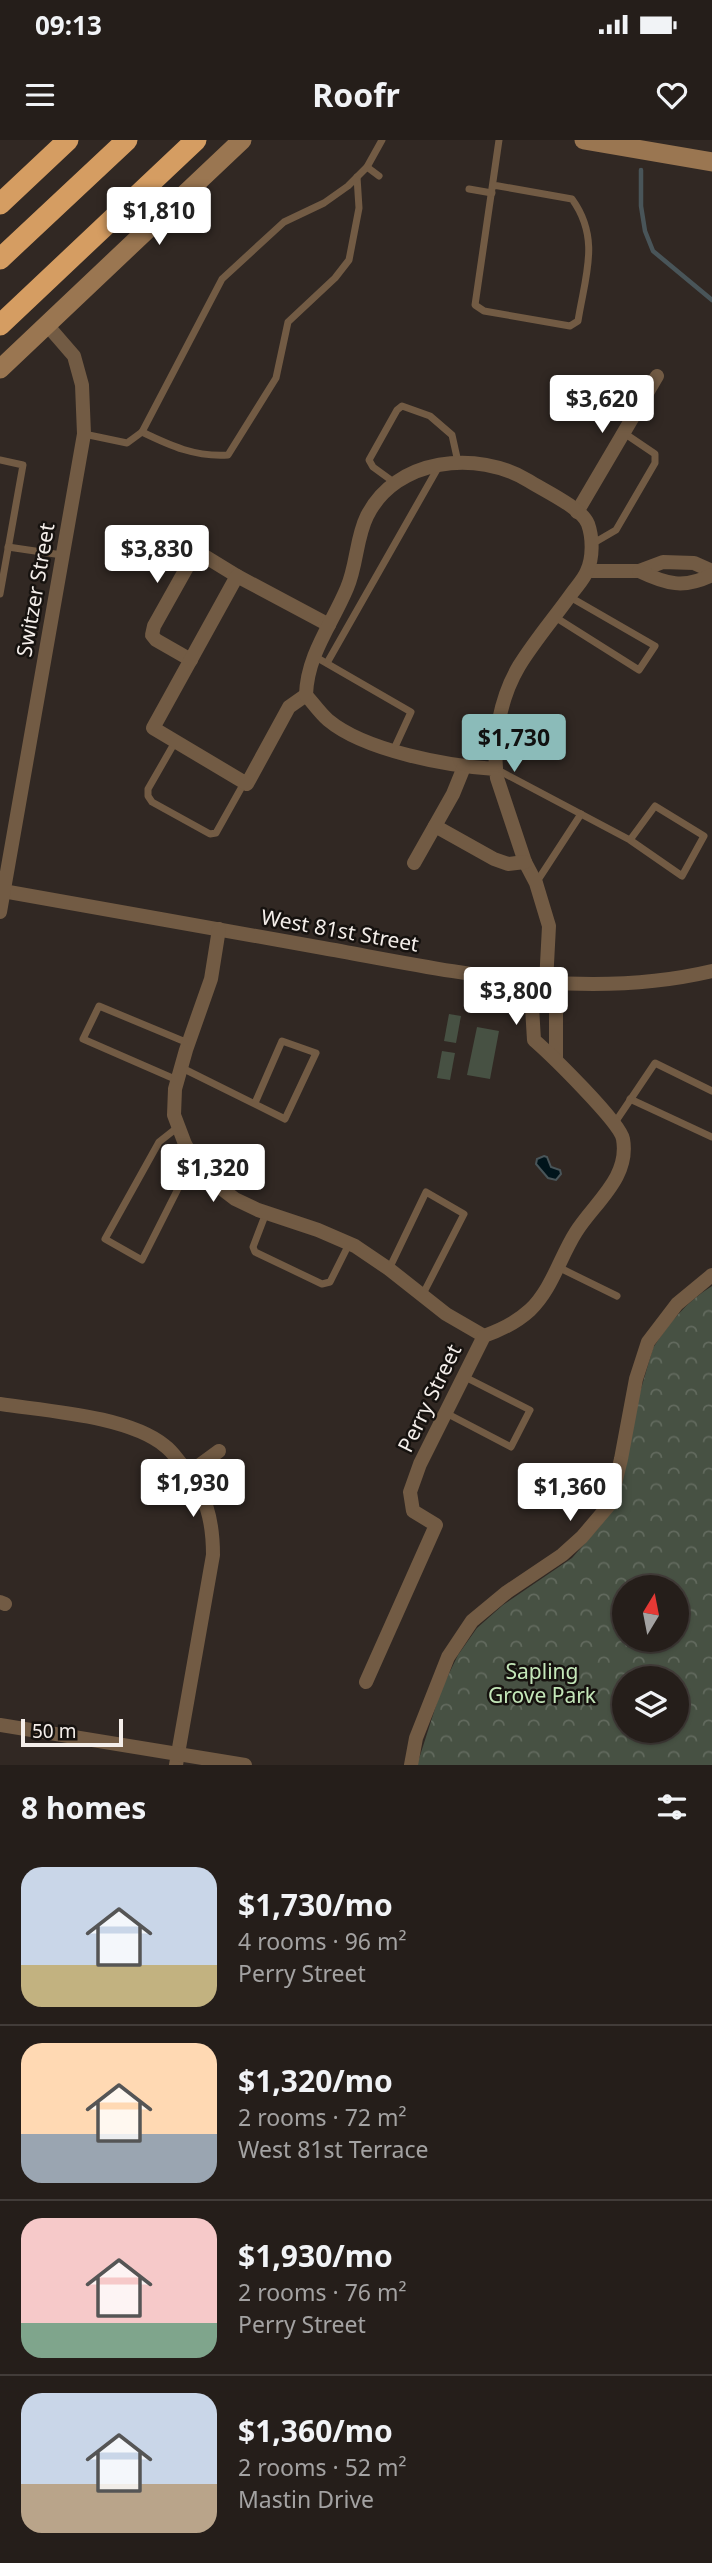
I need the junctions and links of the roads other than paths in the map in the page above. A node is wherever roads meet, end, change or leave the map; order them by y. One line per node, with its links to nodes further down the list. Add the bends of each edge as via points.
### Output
1 (68, 140): 14 (highway)
2 (127, 140): 15 (highway)
3 (196, 140): 16 (highway)
4 (242, 140): 17 (street)
5 (382, 140): 9 (lane)
6 (499, 140): 13 (lane)
7 (584, 140): 8 (street)
8 (712, 162)
9 (367, 167): 10 (lane); 11 (lane)
10 (379, 176)
11 (357, 177): 20 (lane, via 324,203 284,222 222,279); 20 (lane, via 359,208 349,260 288,322 276,378 228,454 209,456 180,450)
12 (469, 189): 13 (lane)
13 (492, 189): 13 (lane, via 475,305 484,311 570,326 578,321 591,242 584,215 572,199)
14 (0, 204)
15 (0, 259)
16 (0, 325)
17 (48, 326): 18 (street); 22 (street, Switzer Street, via 74,356 82,385)
18 (0, 369)
19 (657, 376): 21 (street)
20 (142, 432): 22 (lane, via 127,443)
21 (624, 433): 27 (street); 28 (lane, via 656,454 655,463 615,530)
22 (84, 434): 30 (street, Switzer Street)
23 (0, 460): 29 (lane, via 23,465)
24 (458, 462): 25 (street); 26 (lane, via 452,435 430,416 402,406 369,460); 27 (street, via 471,461 521,476)
25 (441, 463): 26 (street); 39 (lane)
26 (395, 483): 37 (street, via 366,517 349,585)
27 (577, 512): 28 (street, via 587,521)
28 (592, 544): 31 (street)
29 (8, 547): 30 (lane); 34 (lane)
30 (62, 555): 52 (street, Switzer Street)
31 (588, 570): 32 (street, via 639,571 663,582 696,583); 35 (street, Perry Street)
32 (712, 573)
33 (237, 576): 37 (street); 38 (street); 38 (street, via 206,556 197,556 154,626 156,640)
34 (0, 594)
35 (570, 597): 36 (street, Perry Street); 36 (lane, via 655,646 639,670)
36 (554, 617): 44 (street, Perry Street, via 518,667 500,711)
37 (329, 625): 39 (street)
38 (191, 660): 41 (street, via 153,728)
39 (321, 660): 40 (street, via 307,678); 42 (lane, via 411,712)
40 (306, 695): 42 (street, via 329,720 367,742); 45 (street, via 289,707)
41 (175, 742): 45 (street); 45 (lane, via 148,789 152,802 210,834 216,833)
42 (394, 750): 43 (street)
43 (464, 767): 44 (street); 47 (street)
44 (495, 769): 46 (lane); 49 (street, Perry Street)
45 (244, 783)
46 (581, 814): 48 (lane); 51 (lane)
47 (435, 826): 49 (street, via 494,859 508,864); 50 (street)
48 (630, 840): 48 (lane, via 656,806 704,836 682,876)
49 (525, 862): 51 (street, Perry Street)
50 (414, 863)
51 (537, 883): 56 (street, Perry Street, via 549,926)
52 (4, 891): 53 (street, Switzer Street); 54 (street, West 81st Street)
53 (0, 912)
54 (219, 929): 56 (street, West 81st Street, via 493,979); 57 (street, via 211,979)
55 (712, 971): 56 (street, West 81st Street, via 631,984)
56 (547, 983): 58 (street, Perry Street, via 556,1007); 58 (street, Perry Street, via 532,1007 534,1040)
57 (188, 1043): 59 (street); 59 (lane, via 99,1006 83,1039)
58 (556, 1059): 63 (street, Perry Street)
59 (180, 1074): 62 (lane); 64 (street, via 174,1115)
60 (712, 1091): 61 (lane, via 655,1063)
61 (630, 1099): 63 (lane); 65 (lane)
62 (255, 1103): 62 (lane, via 285,1119 316,1053 282,1041)
63 (613, 1124): 69 (street, Perry Street, via 623,1137 622,1162 610,1190 577,1230)
64 (178, 1126): 66 (street); 66 (lane, via 159,1142 105,1239 142,1260)
65 (712, 1137)
66 (193, 1159): 67 (street, via 201,1173 235,1199)
67 (266, 1212): 68 (street); 68 (lane, via 255,1252 322,1284 330,1282)
68 (349, 1244): 70 (street)
69 (557, 1267): 73 (lane); 74 (street, Perry Street, via 532,1309 511,1326)
70 (389, 1269): 72 (street); 72 (lane, via 426,1192 464,1214)
71 (712, 1275): 84 (street, via 677,1304 648,1342 610,1504 562,1555 472,1621 448,1657 416,1738)
72 (422, 1295): 74 (street)
73 (617, 1296)
74 (484, 1336): 75 (street, Perry Street)
75 (463, 1376): 77 (street, Perry Street); 77 (lane, via 530,1410 511,1447)
76 (0, 1404): 79 (street, via 130,1426 166,1446)
77 (445, 1413): 80 (street, Perry Street, via 410,1492 413,1511 436,1525)
78 (219, 1451): 79 (street)
79 (189, 1473): 82 (street, via 205,1498 213,1555)
80 (366, 1682)
81 (0, 1725): 82 (street)
82 (177, 1760): 83 (street)
83 (244, 1765)
84 (411, 1765)

